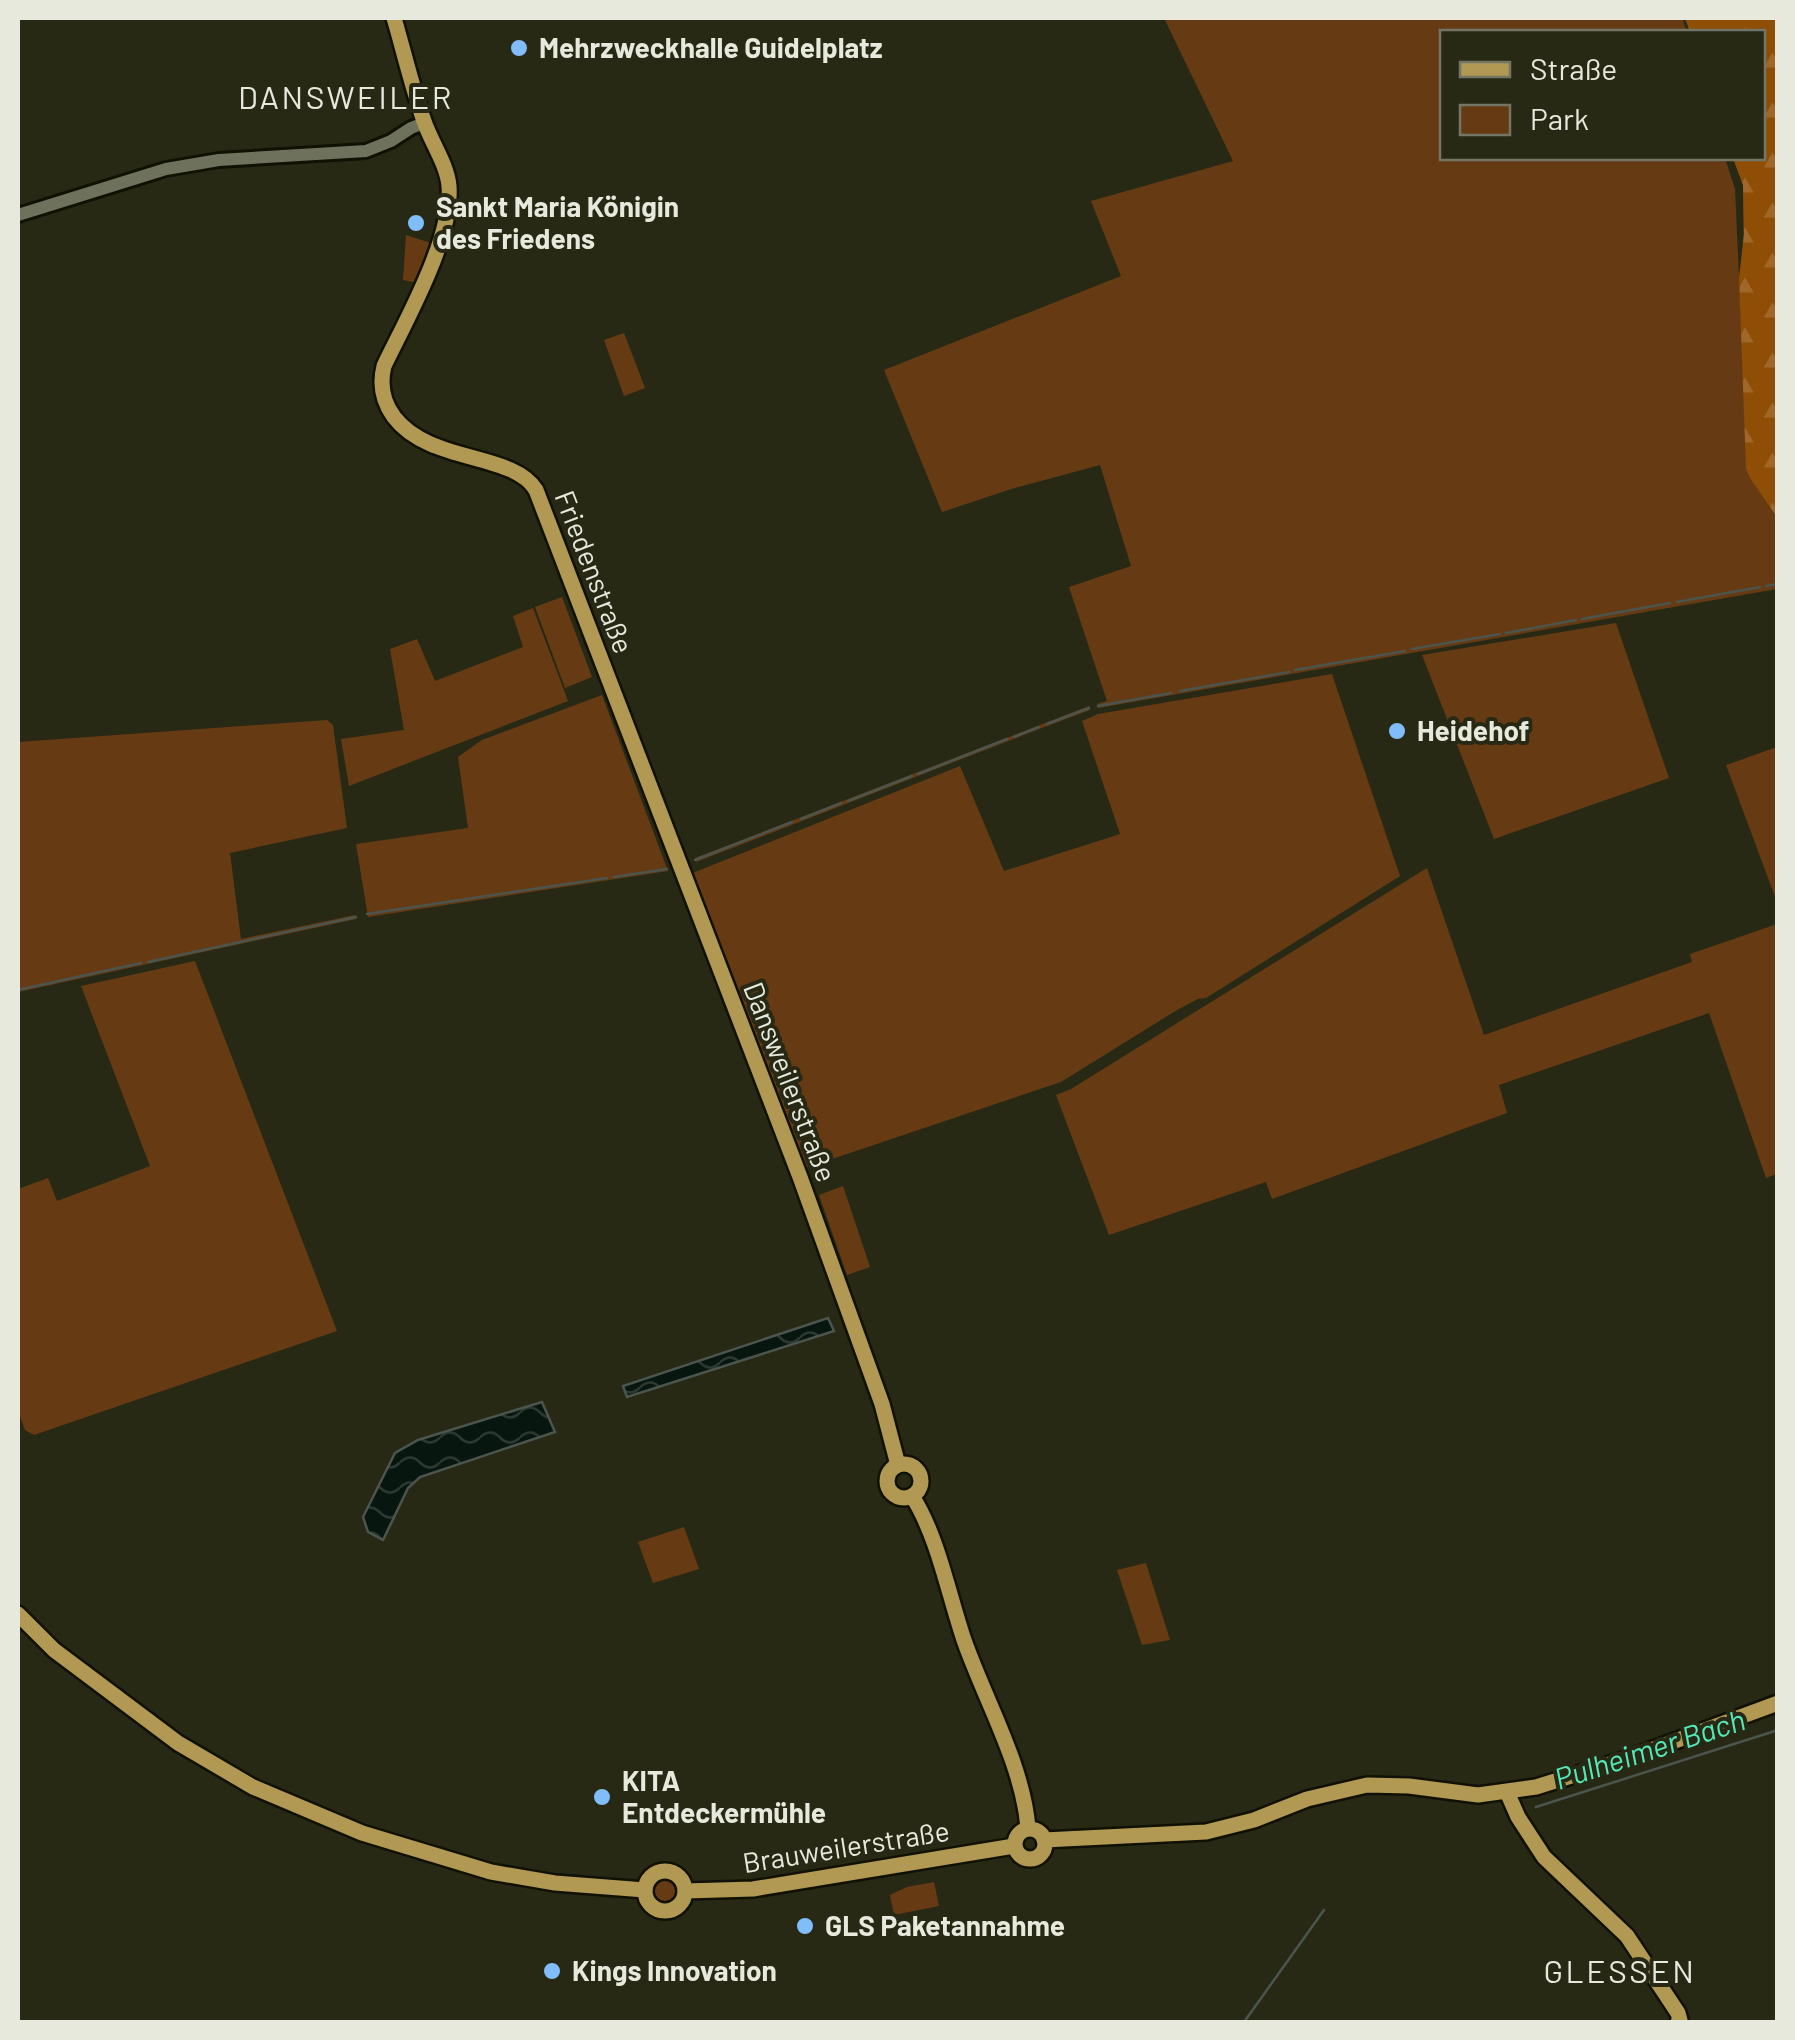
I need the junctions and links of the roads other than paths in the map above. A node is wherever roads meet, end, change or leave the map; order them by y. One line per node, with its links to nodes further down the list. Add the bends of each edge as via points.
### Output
1 (394, 18): 2 (main road)
2 (424, 123): 3 (street, via 366,151 184,166); 4 (main road, Friedenstraße, via 449,185 448,211 421,290 384,366 383,396 398,422 426,444 532,483)
3 (18, 214)
4 (625, 721): 5 (main road, Dansweilerstraße, via 811,1206)
5 (898, 1465): 6 (main road, Dansweilerstraße, via 919,1473); 6 (main road, Dansweilerstraße, via 888,1475 889,1489)
6 (912, 1496): 10 (main road, Dansweilerstraße, via 1012,1764)
7 (18, 1614): 13 (main road, via 54,1650 178,1743 253,1787 362,1833 490,1872)
8 (1778, 1703): 9 (main road, Brauweilerstraße, via 1577,1776)
9 (1506, 1792): 11 (main road, Brauweilerstraße, via 1367,1785 1206,1832); 15 (main road, via 1544,1857 1627,1936)
10 (1028, 1828): 11 (main road); 12 (main road)
11 (1044, 1840): 12 (main road, Brauweilerstraße, via 1034,1858 1019,1855)
12 (1014, 1846): 14 (main road, Brauweilerstraße, via 753,1889)
13 (644, 1890): 14 (main road, Brauweilerstraße, via 650,1877 666,1871 680,1877); 14 (main road, Brauweilerstraße, via 650,1905 664,1911 681,1903)
14 (685, 1891)
15 (1679, 2021)

